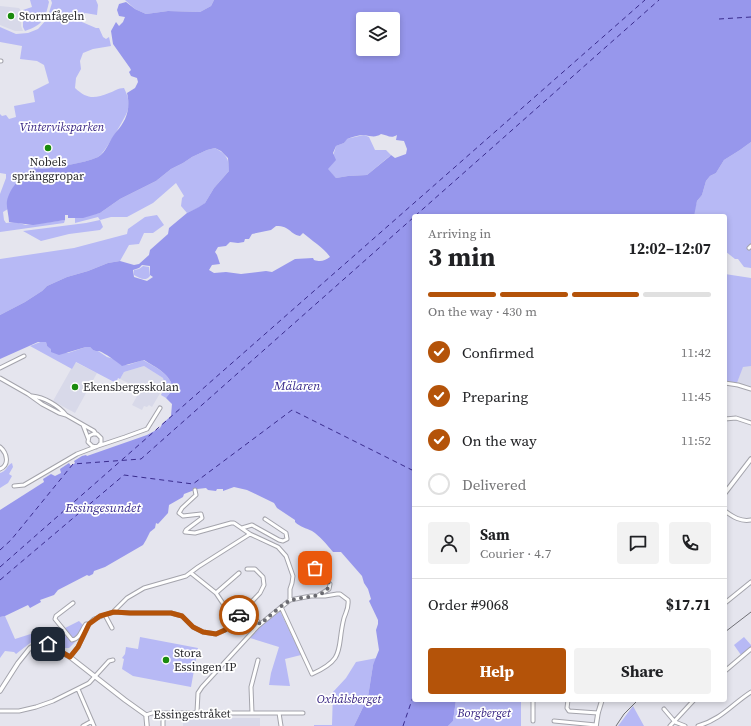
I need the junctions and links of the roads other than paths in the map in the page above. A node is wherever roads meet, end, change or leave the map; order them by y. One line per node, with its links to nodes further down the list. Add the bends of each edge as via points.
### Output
1 (24, 356): 2 (street)
2 (0, 368)
3 (0, 378): 9 (street, via 62,409 66,415)
4 (727, 383): 5 (street)
5 (751, 389)
6 (160, 408): 13 (street, via 147,429)
7 (727, 419): 8 (street, via 736,418)
8 (751, 423)
9 (83, 425): 10 (street); 12 (street)
10 (96, 434): 11 (street); 12 (street, via 91,435)
11 (101, 438): 13 (street); 14 (street, via 101,443)
12 (88, 440): 14 (street, via 92,446); 16 (street)
13 (109, 443): 14 (street)
14 (97, 446): 16 (street)
15 (0, 447): 18 (street, via 6,457 6,464)
16 (86, 451): 19 (street, via 24,485)
17 (751, 459): 21 (street)
18 (0, 469)
19 (14, 486)
20 (195, 490): 25 (street, via 196,495 179,513 183,516 201,514 202,518 185,532 195,533 231,523)
21 (727, 490)
22 (727, 513): 24 (street, via 734,518)
23 (265, 519): 25 (street, via 286,532 287,539 279,540 252,525)
24 (751, 520)
25 (242, 528): 26 (street)
26 (250, 534): 29 (street); 34 (street, via 278,547 286,556 293,576)
27 (308, 560): 33 (street, via 330,584 329,589)
28 (247, 569): 38 (street, via 260,572 264,585)
29 (191, 572): 32 (street); 39 (street, via 186,576 144,588 128,598)
30 (239, 573): 32 (street)
31 (751, 582): 35 (street)
32 (216, 593): 41 (street)
33 (317, 596): 34 (street); 37 (street, via 340,594 345,597 348,604 337,656 328,666 312,674)
34 (290, 600): 37 (street)
35 (729, 600)
36 (73, 603): 42 (street, via 55,617 58,624 72,640 75,640 86,624)
37 (281, 607): 43 (street)
38 (246, 609): 41 (street); 43 (street)
39 (114, 612): 40 (street); 41 (street, via 171,613 182,616 193,627 203,632 216,634 225,630)
40 (105, 615): 42 (street); 44 (street)
41 (234, 620)
42 (89, 624): 46 (street)
43 (260, 624): 60 (street, via 202,687 198,693)
44 (112, 628)
45 (751, 649): 49 (street)
46 (70, 657): 50 (street, Essingestråket); 52 (street, Essingestråket, via 45,643 33,646 18,663)
47 (113, 660): 50 (street, via 108,661)
48 (258, 660): 62 (street, via 251,687)
49 (727, 669)
50 (95, 676): 51 (street); 66 (street, Essingestråket)
51 (78, 689): 59 (street, via 36,707 19,711); 67 (street)
52 (0, 691)
53 (751, 692): 79 (street, via 725,713)
54 (533, 702): 68 (street)
55 (568, 702): 65 (street, via 569,711)
56 (601, 702): 65 (street)
57 (692, 702): 70 (street)
58 (664, 709): 70 (street)
59 (0, 711)
60 (197, 712): 61 (street, Essingestråket); 62 (street, Essingestråket)
61 (163, 713): 66 (street, Essingestråket); 74 (street)
62 (252, 713): 63 (street, Essingestråket)
63 (279, 713): 64 (street, Essingestråket); 75 (street)
64 (303, 713)
65 (598, 713): 76 (street)
66 (146, 715): 73 (street)
67 (92, 721): 71 (street); 72 (street)
68 (533, 721)
69 (554, 721): 76 (street)
70 (675, 722): 77 (street); 78 (street)
71 (83, 726)
72 (94, 726)
73 (147, 726)
74 (163, 726)
75 (281, 726)
76 (596, 726)
77 (670, 726)
78 (686, 726)
79 (698, 726)

